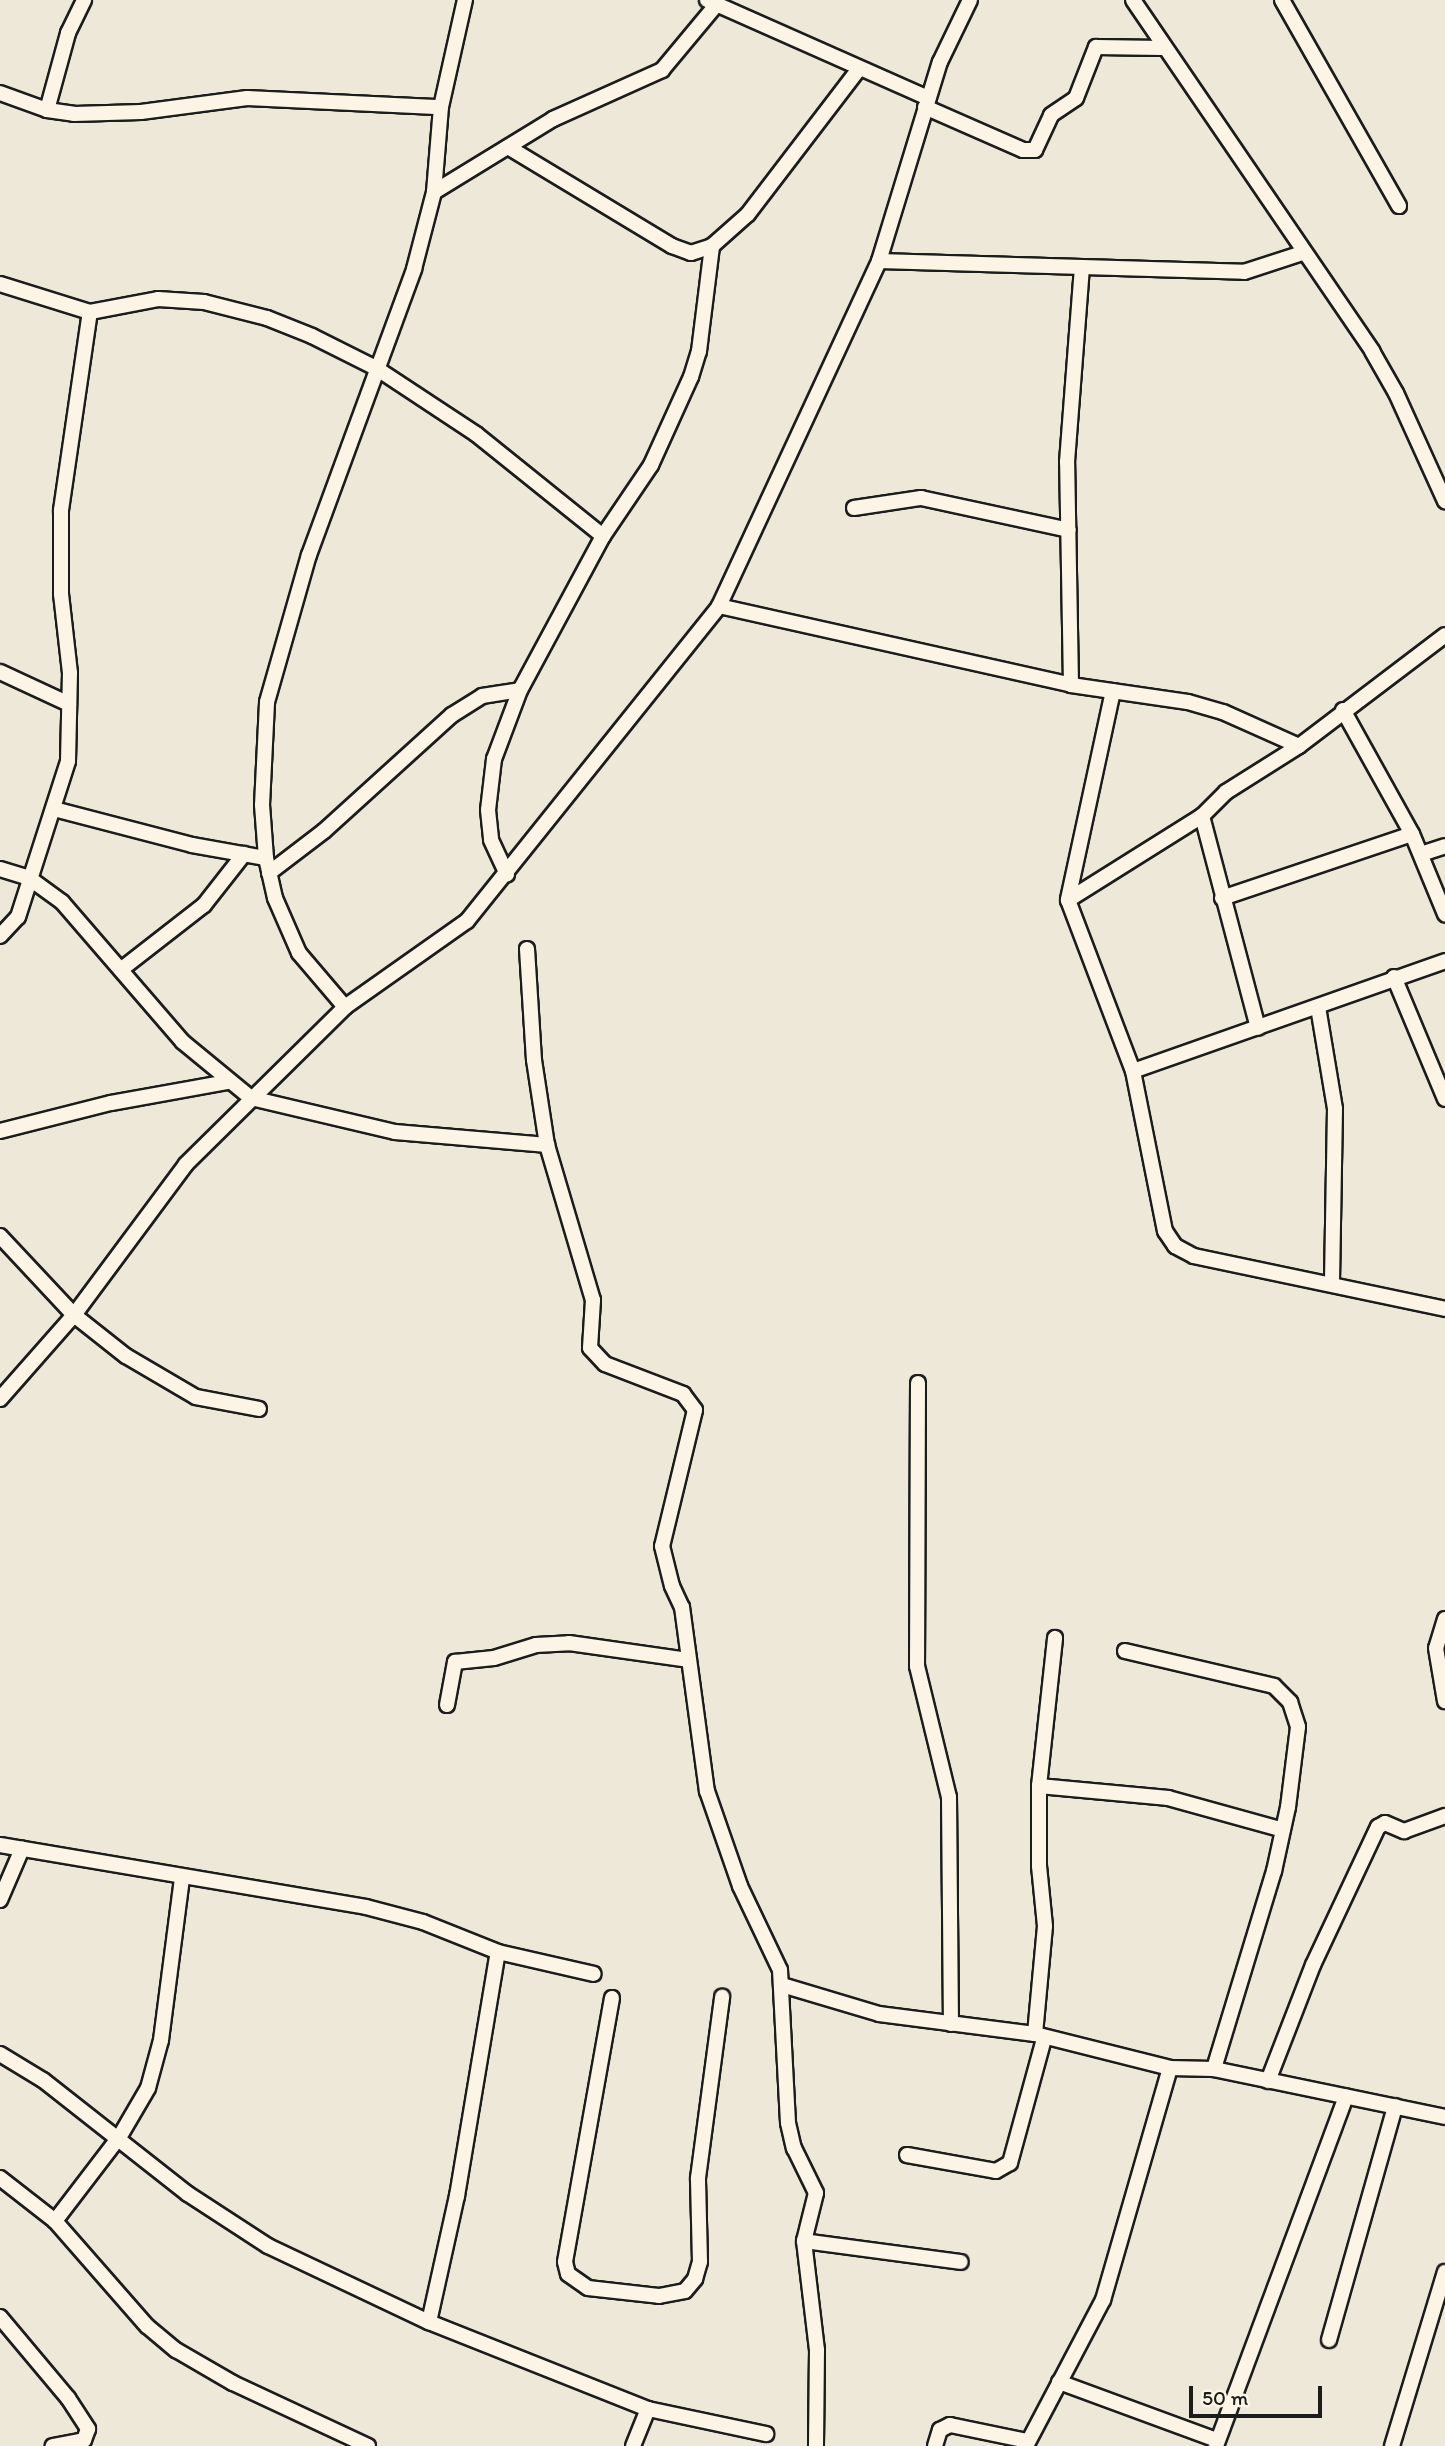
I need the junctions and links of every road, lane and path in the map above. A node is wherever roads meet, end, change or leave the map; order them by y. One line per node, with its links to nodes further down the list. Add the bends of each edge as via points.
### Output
1 (83, 0): 12 (street, via 68,33)
2 (464, 0): 11 (street)
3 (970, 0): 10 (street)
4 (1133, 0): 7 (street)
5 (1282, 0): 15 (street)
6 (712, 2): 8 (street); 13 (street, via 663,70 553,119)
7 (1162, 48): 10 (street, via 1096,47 1076,98 1051,115 1035,150 1023,150); 17 (street)
8 (859, 69): 10 (street); 16 (street, via 748,214)
9 (0, 93): 12 (street)
10 (927, 103): 18 (street)
11 (441, 107): 12 (street, via 247,98 141,112); 14 (street)
12 (47, 110)
13 (508, 147): 14 (street); 16 (street, via 671,246 691,253)
14 (434, 192): 22 (street, via 414,269)
15 (1399, 206)
16 (712, 246): 26 (street, via 699,351 691,377 651,465)
17 (1302, 253): 19 (street, via 1244,272); 23 (street, via 1396,393)
18 (879, 261): 19 (street); 27 (street)
19 (1082, 268): 25 (street, via 1067,462)
20 (0, 284): 21 (street)
21 (90, 312): 22 (street, via 158,299 205,302 267,318); 33 (street, via 61,510)
22 (376, 368): 26 (street, via 475,435); 42 (street, via 273,669 262,805)
23 (1445, 501)
24 (855, 508): 25 (street, via 921,498)
25 (1069, 530): 30 (street)
26 (603, 536): 31 (street)
27 (719, 606): 30 (street); 45 (street)
28 (1445, 635): 34 (street)
29 (0, 672): 33 (street)
30 (1071, 685): 32 (street)
31 (520, 690): 44 (street, via 482,696 453,715 324,831); 45 (street, via 494,759 488,810 491,840)
32 (1113, 691): 35 (street, via 1223,712); 48 (street)
33 (69, 704): 36 (street, via 68,761)
34 (1343, 710): 35 (street); 38 (street)
35 (1299, 746): 37 (street, via 1226,792)
36 (54, 810): 41 (street); 46 (street)
37 (1202, 816): 47 (street); 48 (street)
38 (1412, 834): 40 (street); 47 (street)
39 (1445, 846): 40 (street)
40 (1421, 853): 49 (street)
41 (244, 854): 42 (street); 53 (street, via 204,905)
42 (266, 858): 44 (street)
43 (0, 869): 46 (street)
44 (269, 873): 55 (street, via 279,913 299,953)
45 (507, 874): 55 (street, via 445,940)
46 (29, 878): 50 (street, via 18,917); 53 (street, via 62,902)
47 (1222, 898): 57 (street)
48 (1068, 900): 58 (street)
49 (1445, 914)
50 (0, 936)
51 (527, 949): 63 (street, via 534,1060)
52 (1445, 961): 54 (street)
53 (123, 968): 59 (street, via 183,1042)
54 (1394, 977): 56 (street); 61 (street)
55 (345, 1007): 60 (street)
56 (1318, 1007): 57 (street); 65 (street, via 1335,1109)
57 (1258, 1028): 58 (street)
58 (1133, 1071): 65 (street, via 1158,1217 1175,1246 1194,1256)
59 (228, 1082): 60 (street); 62 (street, via 111,1102)
60 (251, 1098): 63 (street, via 395,1132); 67 (street, via 155,1200)
61 (1445, 1098)
62 (0, 1131)
63 (547, 1145): 74 (street, via 590,1282 594,1358 683,1394 695,1410 662,1546 682,1606)
64 (0, 1236): 67 (street)
65 (1332, 1284): 66 (street)
66 (1445, 1309)
67 (74, 1315): 69 (street); 70 (street, via 126,1356 196,1397)
68 (918, 1383): 89 (street, via 917,1666 949,1797)
69 (0, 1399)
70 (259, 1409)
71 (1445, 1619): 75 (street, via 1436,1648)
72 (1055, 1638): 77 (street)
73 (1125, 1651): 79 (street, via 1274,1686 1290,1702 1297,1727)
74 (688, 1660): 76 (street, via 569,1643 536,1645 494,1658 455,1662); 86 (street, via 707,1791 740,1886 780,1970)
75 (1445, 1701)
76 (447, 1705)
77 (1039, 1786): 79 (street, via 1168,1798); 90 (street, via 1038,1866 1045,1926)
78 (1445, 1816): 94 (street, via 1404,1831 1385,1823 1378,1827 1313,1965)
79 (1283, 1830): 93 (street)
80 (0, 1844): 81 (street)
81 (22, 1849): 82 (street); 83 (street)
82 (182, 1878): 84 (street, via 366,1907 423,1922); 98 (street, via 161,2040 148,2088)
83 (0, 1900)
84 (498, 1952): 85 (street); 106 (street, via 457,2196)
85 (594, 1974)
86 (782, 1984): 89 (street, via 879,2014); 102 (street, via 788,2123 794,2148 816,2193)
87 (722, 1997): 88 (street, via 698,2178 700,2262 685,2291 659,2297 588,2287 568,2274 565,2262)
88 (612, 1998)
89 (951, 2024): 90 (street)
90 (1039, 2037): 92 (street); 99 (street, via 1010,2163 996,2171)
91 (0, 2054): 98 (street)
92 (1170, 2068): 93 (street); 108 (street, via 1103,2300)
93 (1214, 2069): 94 (street)
94 (1268, 2081): 95 (street)
95 (1346, 2095): 96 (street); 111 (street)
96 (1395, 2106): 97 (street); 107 (street)
97 (1445, 2117)
98 (120, 2136): 101 (street); 106 (street, via 188,2194 268,2246)
99 (907, 2155)
100 (0, 2178): 101 (street)
101 (55, 2221): 114 (street, via 147,2326 176,2350 233,2383)
102 (804, 2241): 103 (street); 116 (street, via 817,2350)
103 (961, 2262)
104 (1445, 2272): 118 (street)
105 (0, 2317): 113 (street, via 88,2429 85,2440)
106 (429, 2322): 109 (street)
107 (1329, 2340)
108 (1059, 2382): 111 (street); 112 (street)
109 (648, 2409): 110 (street); 115 (street)
110 (766, 2434)
111 (1217, 2443)
112 (1027, 2444): 117 (street, via 950,2425 940,2430)
113 (53, 2446)
114 (368, 2446)
115 (633, 2446)
116 (816, 2446)
117 (935, 2446)
118 (1392, 2446)

